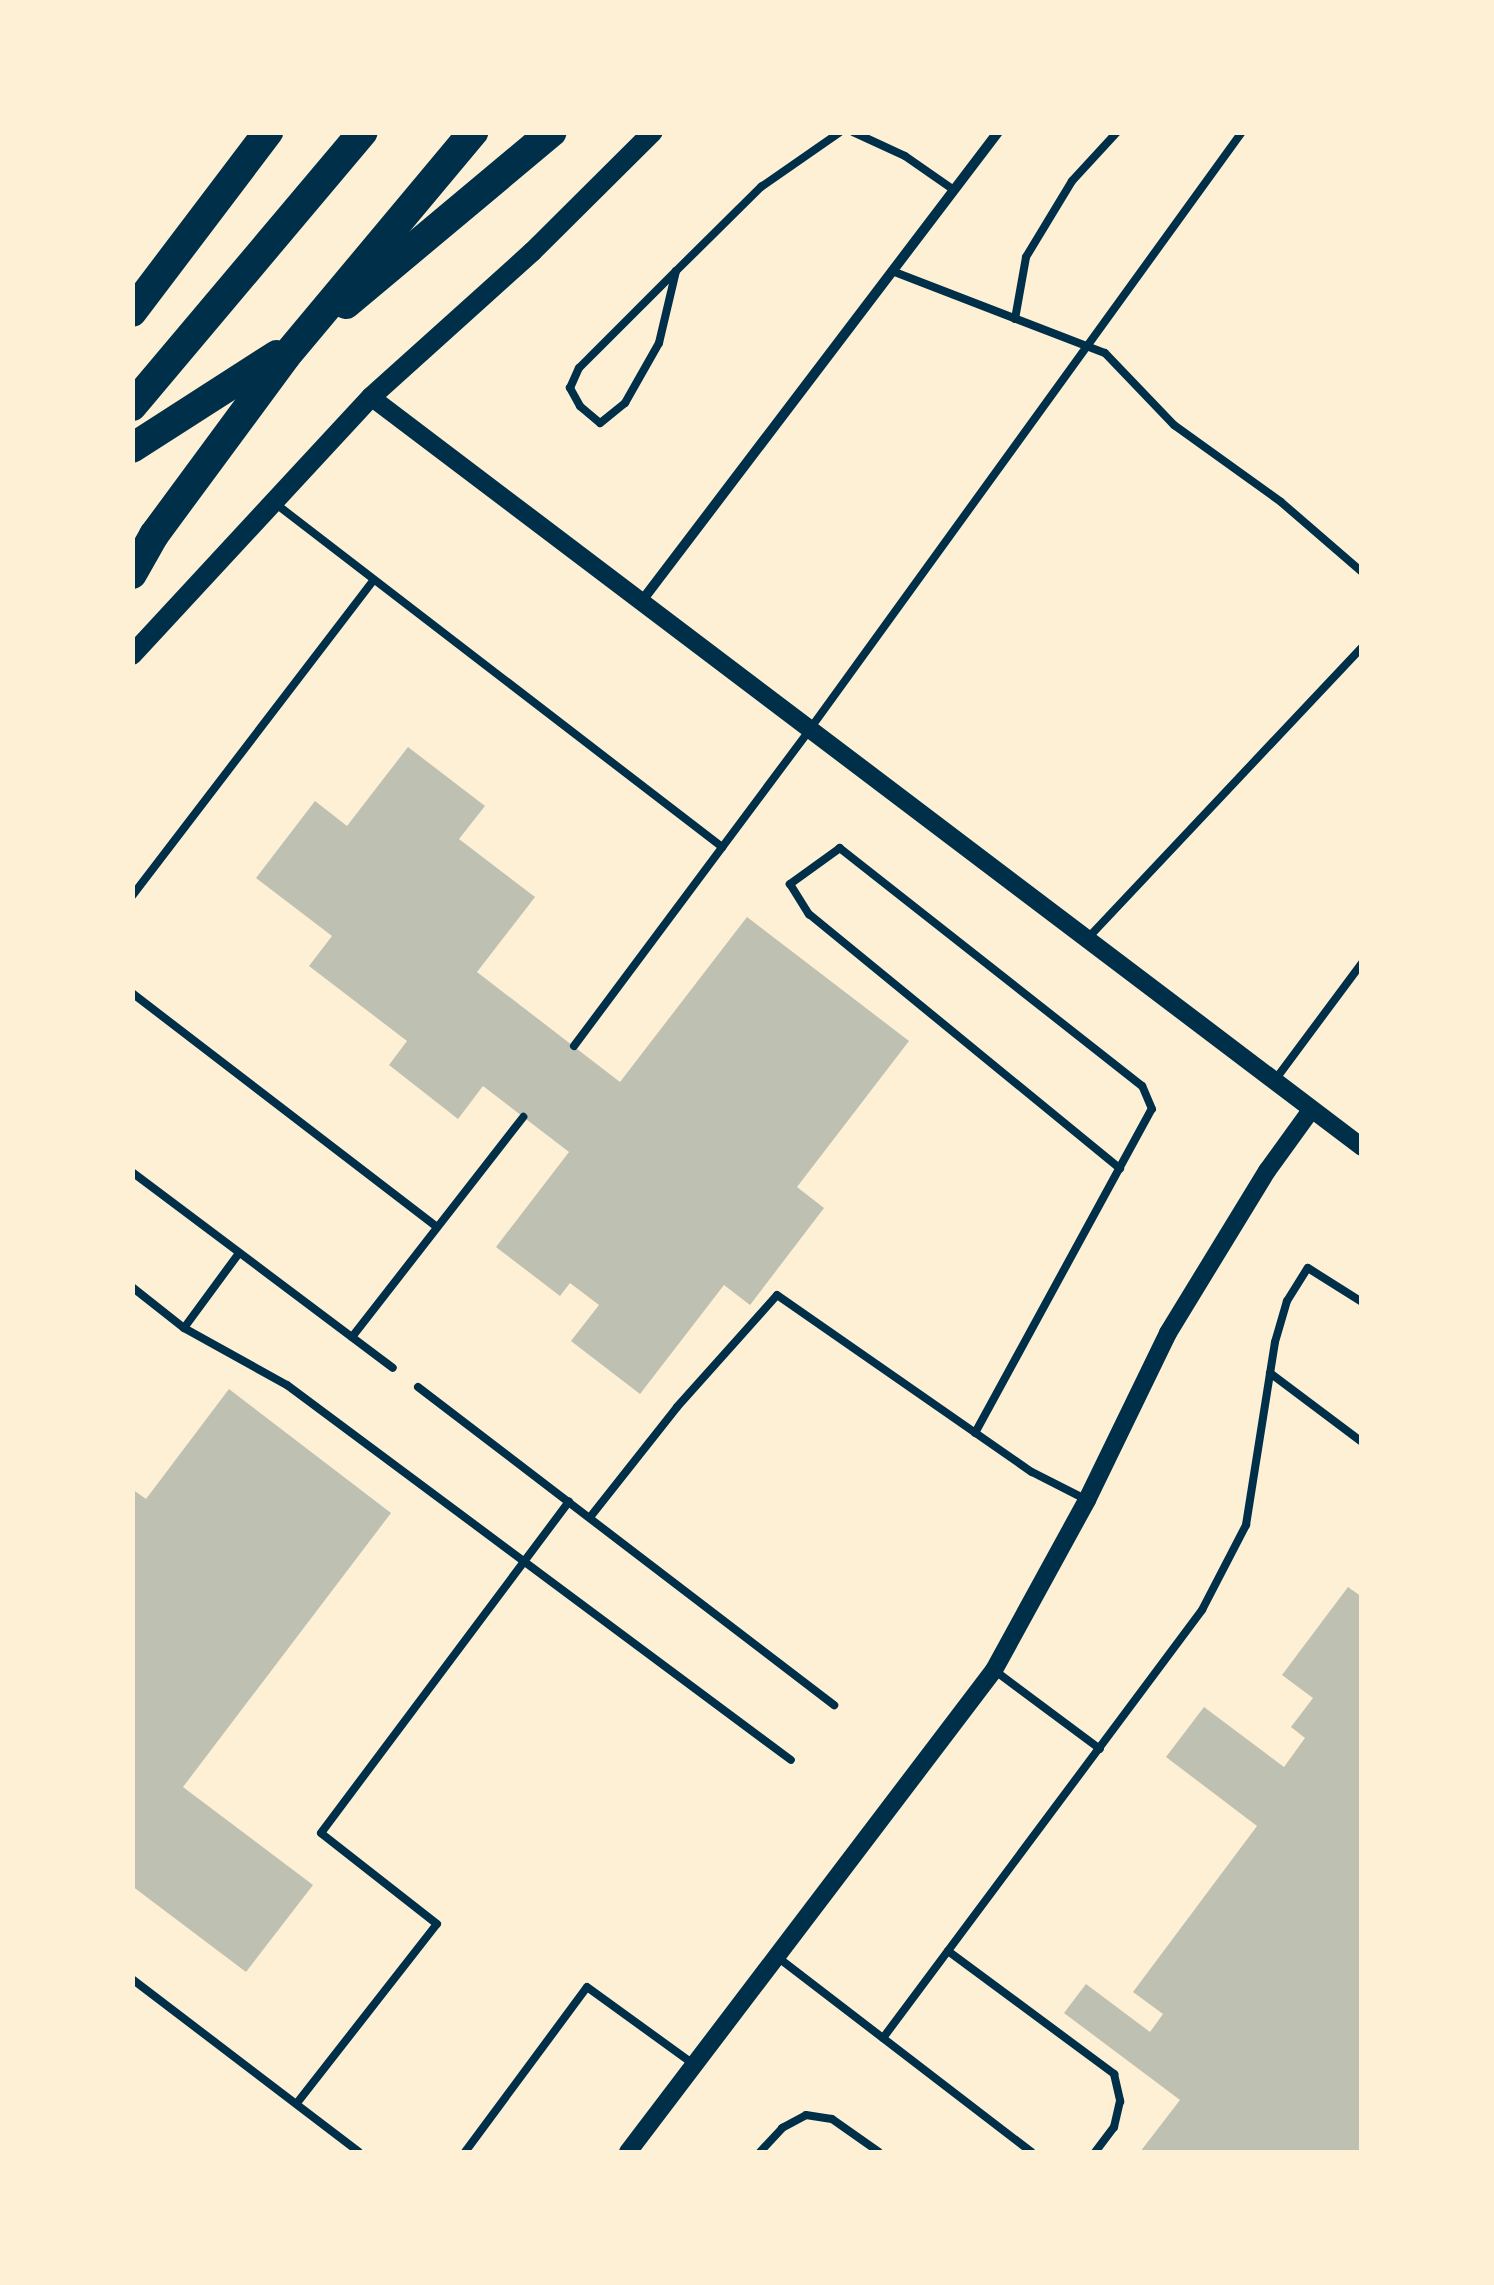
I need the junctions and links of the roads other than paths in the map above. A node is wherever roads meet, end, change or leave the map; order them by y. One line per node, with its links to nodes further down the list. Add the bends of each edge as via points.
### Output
1 (268, 132): 14 (highway)
2 (363, 132): 18 (highway)
3 (473, 132): 22 (highway, via 286,356 154,534)
4 (653, 132): 17 (main road)
5 (840, 132): 12 (lane, via 761,187)
6 (852, 132): 11 (lane, via 905,156)
7 (998, 132): 11 (street)
8 (1117, 132): 15 (lane, via 1072,182 1026,256)
9 (1242, 132): 16 (lane)
10 (550, 134): 19 (highway, via 356,296 246,377)
11 (954, 190): 13 (street)
12 (676, 271): 12 (lane, via 578,368 570,388 600,423 625,403 660,343)
13 (892, 271): 15 (lane); 24 (street)
14 (132, 312)
15 (1015, 318): 16 (lane)
16 (1086, 346): 21 (lane, via 1105,353 1174,425 1281,502); 27 (lane)
17 (371, 397): 20 (main road); 24 (street)
18 (132, 406)
19 (132, 448)
20 (272, 502): 23 (lane); 26 (main road)
21 (1362, 572)
22 (132, 574)
23 (374, 580): 28 (lane); 29 (lane)
24 (641, 602): 27 (street)
25 (1362, 647): 30 (lane)
26 (132, 655)
27 (810, 729): 28 (lane); 30 (street)
28 (722, 846): 33 (lane)
29 (132, 896)
30 (1087, 938): 34 (street)
31 (1362, 962): 34 (lane)
32 (132, 994): 40 (lane)
33 (574, 1046)
34 (1275, 1080): 35 (street)
35 (1312, 1110): 37 (street); 51 (street, via 1168,1333)
36 (523, 1116): 40 (lane)
37 (1362, 1147)
38 (1120, 1169): 38 (lane, via 1152,1109 1142,1086 840,848 790,884 809,914); 49 (lane)
39 (132, 1172): 41 (lane)
40 (437, 1227): 45 (lane)
41 (240, 1252): 44 (lane); 45 (lane)
42 (132, 1287): 44 (lane)
43 (1362, 1302): 47 (lane, via 1308,1268 1287,1301)
44 (184, 1328): 54 (lane, via 287,1385)
45 (352, 1337): 46 (lane)
46 (393, 1368)
47 (1270, 1373): 50 (lane); 57 (lane, via 1246,1525 1202,1610)
48 (418, 1387): 52 (lane)
49 (976, 1433): 51 (lane); 53 (lane, via 778,1295)
50 (1362, 1442)
51 (1087, 1500): 55 (street)
52 (568, 1501): 53 (lane); 54 (lane)
53 (590, 1516): 56 (lane)
54 (526, 1559): 58 (lane); 64 (lane, via 321,1833 436,1924)
55 (994, 1670): 57 (lane); 60 (street)
56 (834, 1704)
57 (1100, 1749): 59 (lane)
58 (791, 1760)
59 (948, 1951): 62 (lane); 71 (lane, via 1114,2074 1120,2101 1114,2128)
60 (776, 1956): 62 (lane); 63 (street)
61 (132, 1978): 64 (lane)
62 (882, 2038): 70 (lane)
63 (694, 2065): 66 (lane, via 587,1987); 67 (street)
64 (296, 2104): 65 (lane)
65 (359, 2152)
66 (465, 2152)
67 (628, 2152)
68 (760, 2152): 69 (lane, via 806,2114 832,2119)
69 (878, 2152)
70 (1031, 2152)
71 (1095, 2152)

